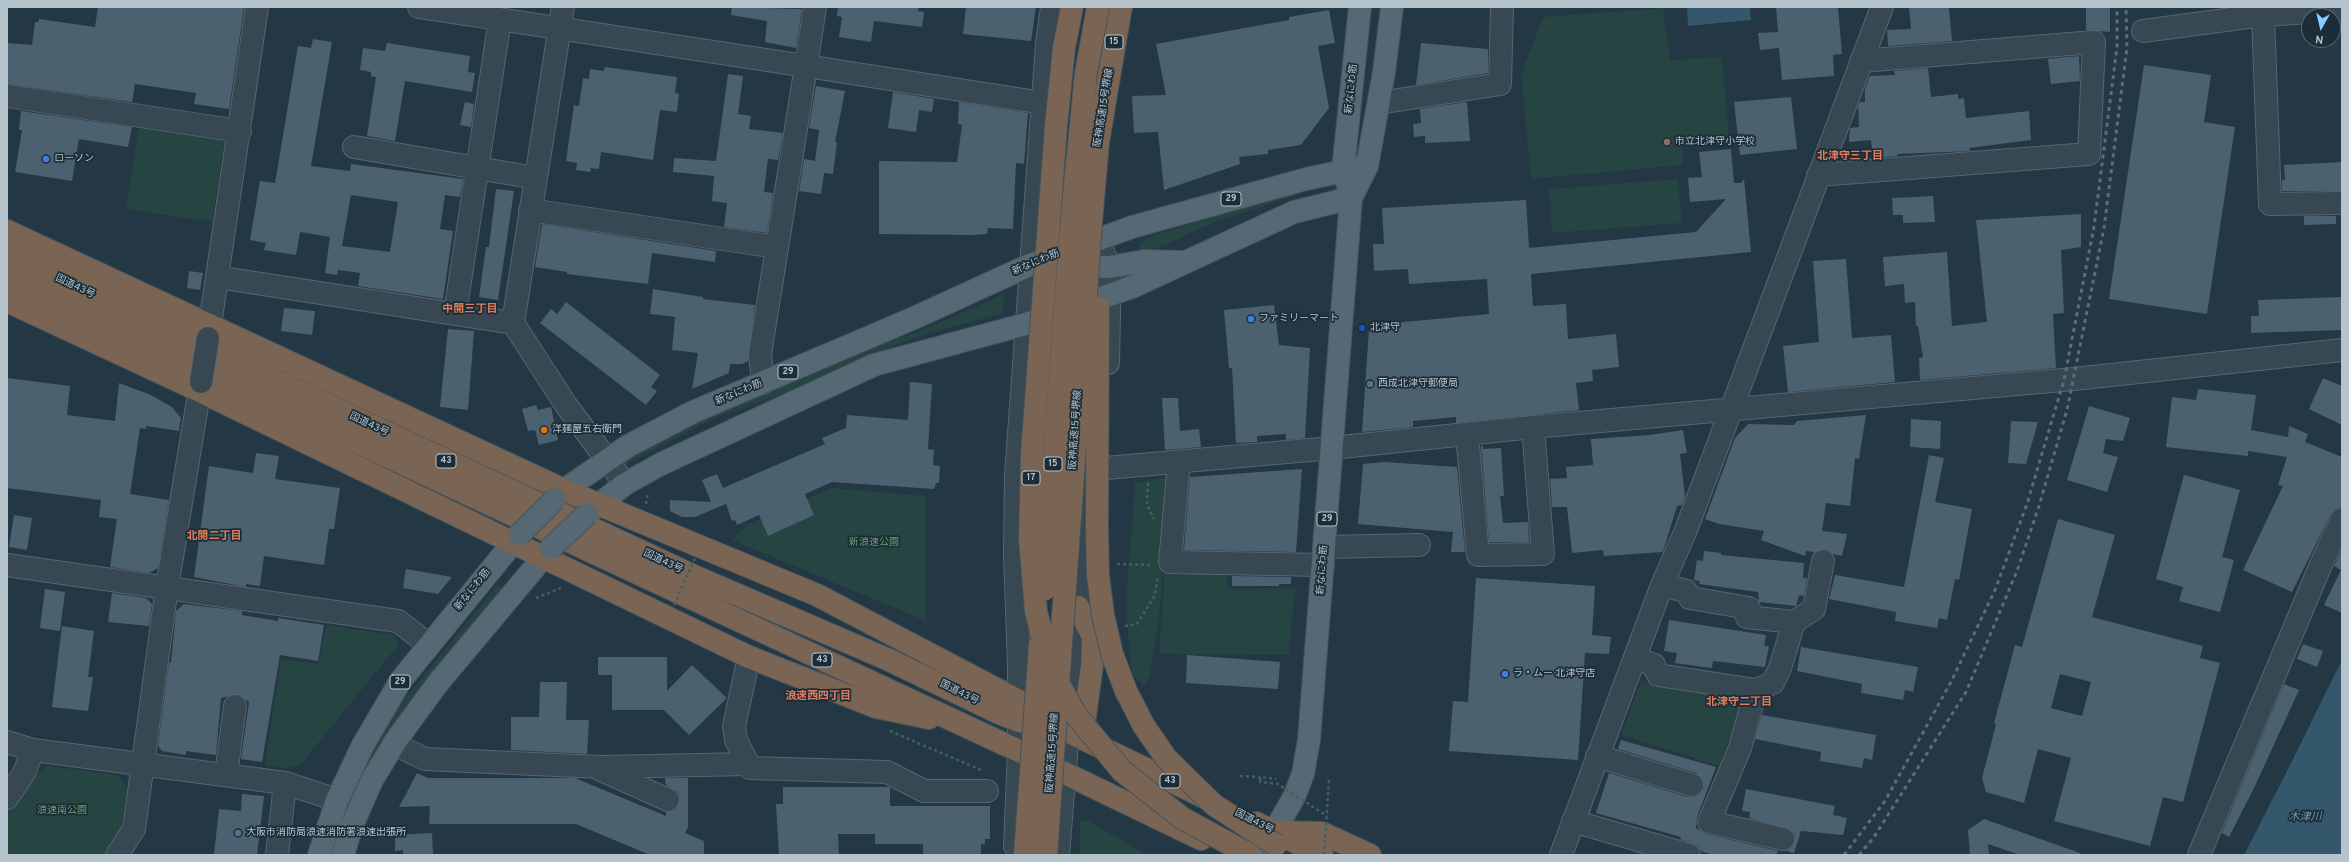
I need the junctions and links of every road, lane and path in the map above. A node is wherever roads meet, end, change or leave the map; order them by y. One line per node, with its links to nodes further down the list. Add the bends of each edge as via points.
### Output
1 (257, 7): 25 (street)
2 (419, 7): 17 (street)
3 (564, 7): 18 (street)
4 (815, 7): 21 (street)
5 (1052, 7): 23 (street)
6 (1072, 7): 122 (highway, 17, bridge, via 1063,56 1056,126 1032,454 1030,539 1036,611 1045,648 1058,683 1076,715 1117,766 1150,795 1182,818)
7 (1098, 7): 118 (highway, 阪神高速15号堺線 / 15, bridge, via 1086,73 1078,144)
8 (1121, 7): 26 (highway, 阪神高速15号堺線 / 15, bridge)
9 (1127, 7): 37 (street, via 1109,101)
10 (1360, 7): 30 (main road, 新なにわ筋 / 29)
11 (1392, 7): 24 (main road, 新なにわ筋 / 29)
12 (1502, 7): 24 (street, via 1500,84)
13 (1882, 7): 20 (street)
14 (2299, 10): 15 (street); 16 (street)
15 (2342, 10)
16 (2263, 14): 19 (street); 34 (street, via 2270,204)
17 (500, 19): 18 (street); 29 (street)
18 (560, 29): 21 (street); 32 (street)
19 (2143, 31)
20 (1861, 61): 31 (street); 31 (street, via 2094,42 2089,154)
21 (806, 66): 23 (street); 38 (street)
22 (7, 96): 25 (street)
23 (1043, 103): 41 (street)
24 (1379, 103): 28 (main road, 新なにわ筋 / 29)
25 (240, 131): 43 (street)
26 (1098, 142): 119 (highway, 阪神高速15号堺線 / 15, bridge); 123 (highway, bridge, via 1098,575 1103,615 1112,654 1126,691 1144,726 1166,758 1214,805 1242,825)
27 (354, 147): 29 (street)
28 (1367, 166): 30 (main road, 新なにわ筋 / 29); 33 (main road, 新なにわ筋 / 29)
29 (478, 167): 32 (street); 47 (street)
30 (1343, 170): 33 (main road, 新なにわ筋 / 29); 37 (main road, 新なにわ筋 / 29, via 1132,227)
31 (1818, 175): 54 (street)
32 (536, 178): 35 (street)
33 (1352, 198): 40 (main road, via 1294,212); 57 (main road, 新なにわ筋 / 29)
34 (2342, 203)
35 (530, 210): 38 (street); 48 (street)
36 (7, 231): 50 (highway)
37 (1097, 239): 41 (main road, 新なにわ筋 / 29); 42 (street); 42 (street)
38 (776, 247): 52 (street, via 760,354)
39 (7, 256): 86 (highway, 国道43号 / 43, via 694,576 888,660)
40 (1186, 262): 42 (main road, via 1144,261); 45 (main road)
41 (1032, 264): 42 (main road); 49 (street); 52 (main road, 新なにわ筋 / 29)
42 (1093, 266): 45 (street); 49 (street)
43 (218, 277): 47 (street); 50 (street)
44 (7, 279): 87 (highway, 国道43号 / 43)
45 (1102, 298): 49 (main road); 60 (street)
46 (7, 301): 53 (highway)
47 (456, 314): 48 (street)
48 (513, 323): 58 (street)
49 (1026, 324): 61 (street); 62 (main road, via 874,365 661,464)
50 (208, 332): 53 (street, bridge); 63 (highway)
51 (2342, 350): 54 (street, via 2074,379)
52 (763, 383): 58 (main road, 新なにわ筋 / 29, via 693,412 628,446)
53 (201, 386): 66 (highway); 76 (street)
54 (1730, 410): 55 (street); 75 (street, via 1686,530)
55 (1533, 427): 56 (street); 56 (street, via 1543,554 1478,555)
56 (1467, 434): 57 (street)
57 (1332, 448): 59 (street); 69 (main road, 新なにわ筋 / 29)
58 (606, 461): 62 (street); 63 (main road, 新なにわ筋 / 29)
59 (1179, 462): 60 (street); 72 (street)
60 (1096, 470): 61 (street); 78 (street); 80 (street)
61 (1016, 476): 86 (street)
62 (625, 484): 64 (main road)
63 (560, 495): 64 (highway); 66 (main road, 新なにわ筋 / 29, bridge)
64 (593, 509): 68 (main road, bridge); 86 (highway, via 817,595)
65 (2342, 519): 128 (street)
66 (517, 538): 68 (highway); 81 (main road, 新なにわ筋 / 29)
67 (1419, 545): 69 (street)
68 (547, 552): 82 (highway, via 643,607); 90 (main road, via 438,683)
69 (1324, 556): 72 (street); 111 (main road, 新なにわ筋 / 29, via 1312,718 1306,759 1294,797)
70 (695, 558): 77 (path, bridge)
71 (1823, 561): 79 (street, via 1814,608)
72 (1170, 562): 73 (path, via 1160,565)
73 (1112, 564)
74 (7, 565): 76 (street)
75 (1662, 585): 79 (street, via 1686,591 1690,598 1750,608 1747,617); 83 (street)
76 (166, 587): 81 (street, via 398,621); 94 (street)
77 (674, 605)
78 (1078, 607): 80 (highway); 88 (street)
79 (1794, 622): 84 (street, via 1773,683)
80 (1093, 637): 88 (highway, via 1092,665)
81 (429, 645): 107 (main road, 新なにわ筋 / 29, via 397,686 363,745)
82 (749, 657): 87 (highway, via 876,708); 95 (street, via 734,726 736,740)
83 (1635, 658): 84 (street, via 1654,665 1658,675); 93 (street)
84 (1756, 690): 112 (street, via 1740,748 1709,822)
85 (235, 706): 98 (street)
86 (1019, 711): 88 (highway, 国道43号); 92 (street)
87 (954, 722): 92 (highway, 国道43号 / 43)
88 (1074, 734): 97 (street); 111 (highway, 国道43号 / 43)
89 (7, 742): 91 (street)
90 (394, 744): 96 (street, via 425,759); 116 (main road, via 372,780 351,828)
91 (33, 750): 94 (street); 106 (street, via 24,773)
92 (1019, 752): 97 (highway, 国道43号 / 43); 117 (street)
93 (1597, 756): 104 (street); 110 (street)
94 (142, 764): 98 (street); 113 (street, via 134,829)
95 (748, 764): 96 (street); 105 (street, via 750,768 886,772 924,791)
96 (593, 766): 108 (street)
97 (1064, 773): 120 (street); 121 (highway, 国道43号 / 43)
98 (226, 775): 103 (street)
99 (1240, 776): 100 (path)
100 (1260, 777): 101 (path); 109 (path, bridge, via 1260,782 1278,784)
101 (1276, 779)
102 (1329, 779): 109 (path, bridge)
103 (285, 783): 107 (street); 114 (street)
104 (1692, 785)
105 (987, 791)
106 (7, 798)
107 (337, 800): 115 (main road, 新なにわ筋 / 29)
108 (668, 800)
109 (1327, 816): 124 (path, bridge)
110 (1573, 821): 126 (street); 127 (street)
111 (1274, 832): 122 (main road, 新なにわ筋 / 29); 124 (highway, 国道43号 / 43); 125 (highway, via 1322,833)
112 (1783, 839)
113 (117, 855)
114 (277, 855)
115 (319, 855)
116 (343, 855)
117 (1015, 855)
118 (1025, 855)
119 (1046, 855)
120 (1058, 855)
121 (1234, 855)
122 (1252, 855)
123 (1296, 855)
124 (1323, 855)
125 (1370, 855)
126 (1561, 855)
127 (1689, 855)
128 (2199, 855)

